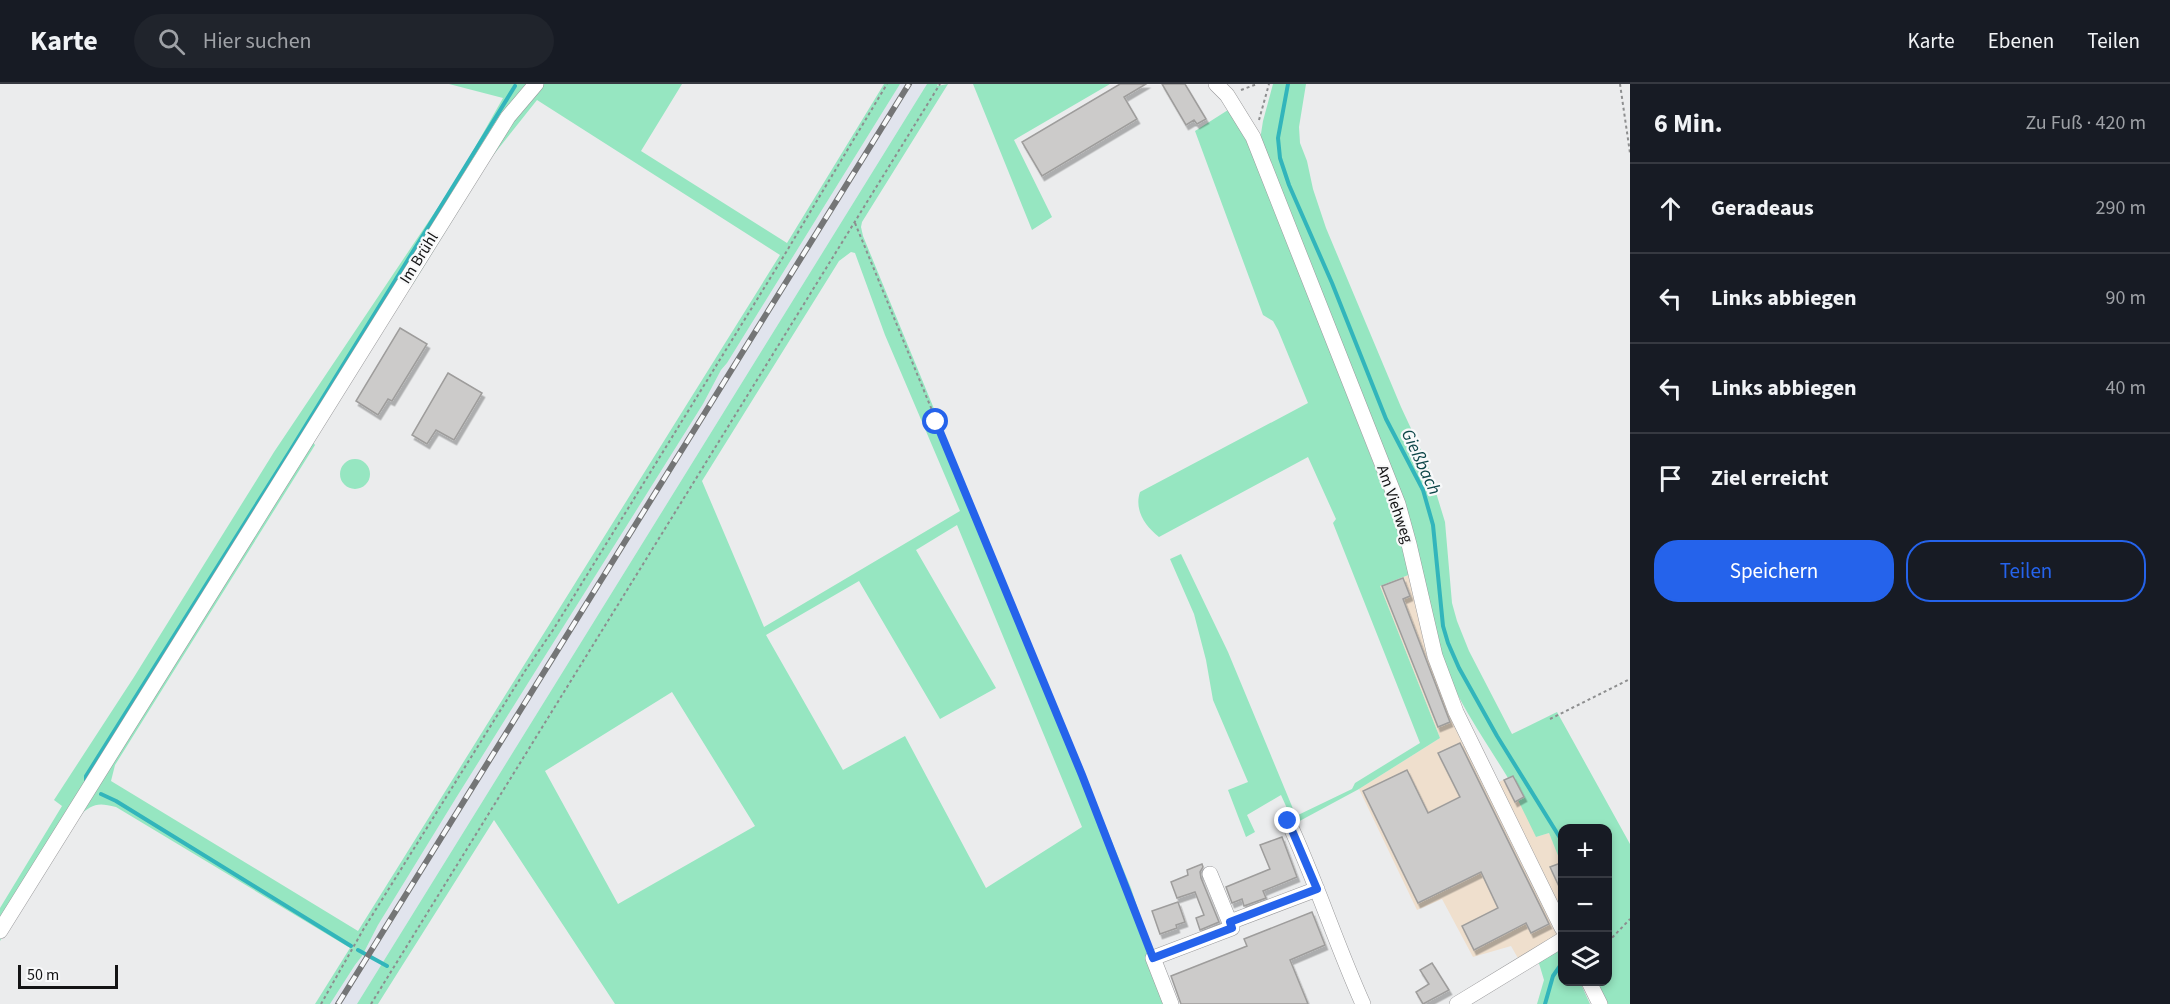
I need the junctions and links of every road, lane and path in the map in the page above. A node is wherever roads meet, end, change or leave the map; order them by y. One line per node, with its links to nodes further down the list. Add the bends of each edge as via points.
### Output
1 (536, 84): 18 (street, Im Brühl, via 508,117)
2 (887, 84): 23 (path, via 553,630 363,930)
3 (940, 84): 9 (path)
4 (1216, 84): 7 (street, Am Viehweg)
5 (1269, 84): 7 (path)
6 (1620, 84): 8 (path)
7 (1252, 137): 15 (street, Am Viehweg, via 1398,504 1435,656 1456,712)
8 (1630, 153)
9 (855, 223): 21 (path); 24 (path)
10 (1630, 679): 11 (path)
11 (1550, 719)
12 (1288, 821): 14 (street)
13 (1210, 874): 17 (street)
14 (1317, 889): 17 (street); 26 (street)
15 (1558, 918)
16 (1630, 919): 19 (path)
17 (1230, 922): 21 (street, via 1232,928)
18 (0, 931)
19 (1612, 938)
20 (1558, 943): 27 (street)
21 (1153, 958): 25 (street)
22 (1591, 986): 28 (street)
23 (321, 1004)
24 (371, 1004)
25 (1171, 1004)
26 (1363, 1004)
27 (1457, 1004)
28 (1600, 1004)

